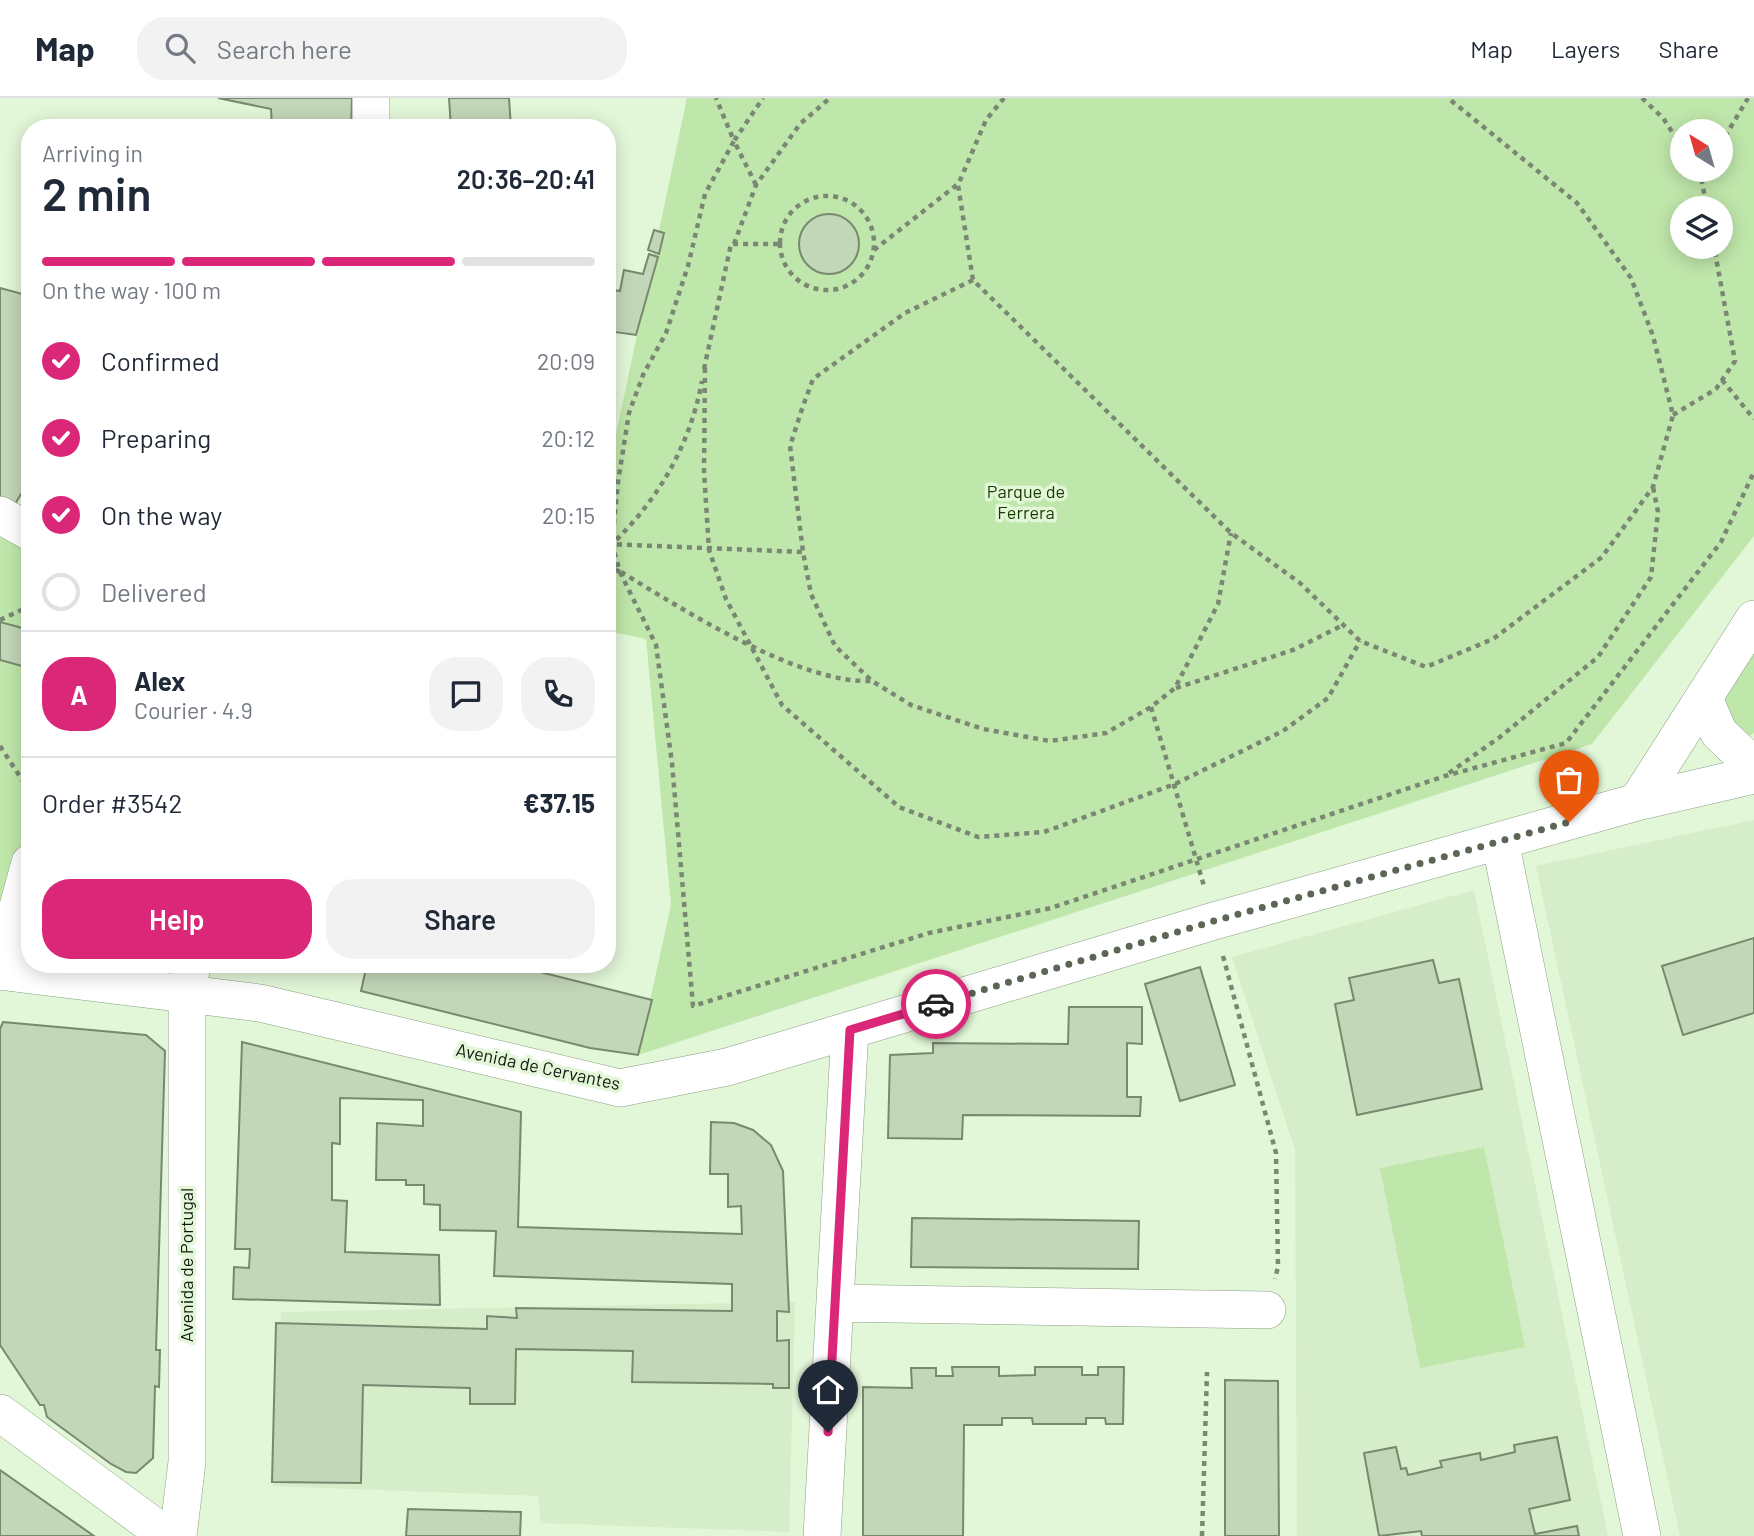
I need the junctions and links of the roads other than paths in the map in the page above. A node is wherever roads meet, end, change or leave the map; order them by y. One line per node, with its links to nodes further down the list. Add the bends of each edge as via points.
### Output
1 (371, 98): 2 (street)
2 (372, 119)
3 (0, 515): 4 (street)
4 (21, 527)
5 (1754, 618): 6 (street)
6 (1704, 698): 7 (street, via 1718,733); 9 (street)
7 (1754, 766)
8 (1754, 775): 9 (street, Avenida de Cervantes)
9 (1637, 803): 10 (street, Avenida de Cervantes)
10 (1500, 841): 16 (street, Avenida de Cervantes); 23 (street)
11 (21, 896): 12 (street)
12 (0, 972): 13 (street, Avenida de Cervantes)
13 (21, 973)
14 (27, 973): 15 (street, Avenida de Cervantes)
15 (190, 979): 16 (street, Avenida de Cervantes, via 260,1003 620,1088 727,1067); 21 (street, Avenida de Portugal, via 187,1462)
16 (850, 1030): 17 (street)
17 (835, 1303): 18 (street); 22 (street)
18 (1267, 1310)
19 (0, 1413): 20 (street)
20 (167, 1536)
21 (178, 1536)
22 (822, 1536)
23 (1642, 1536)

